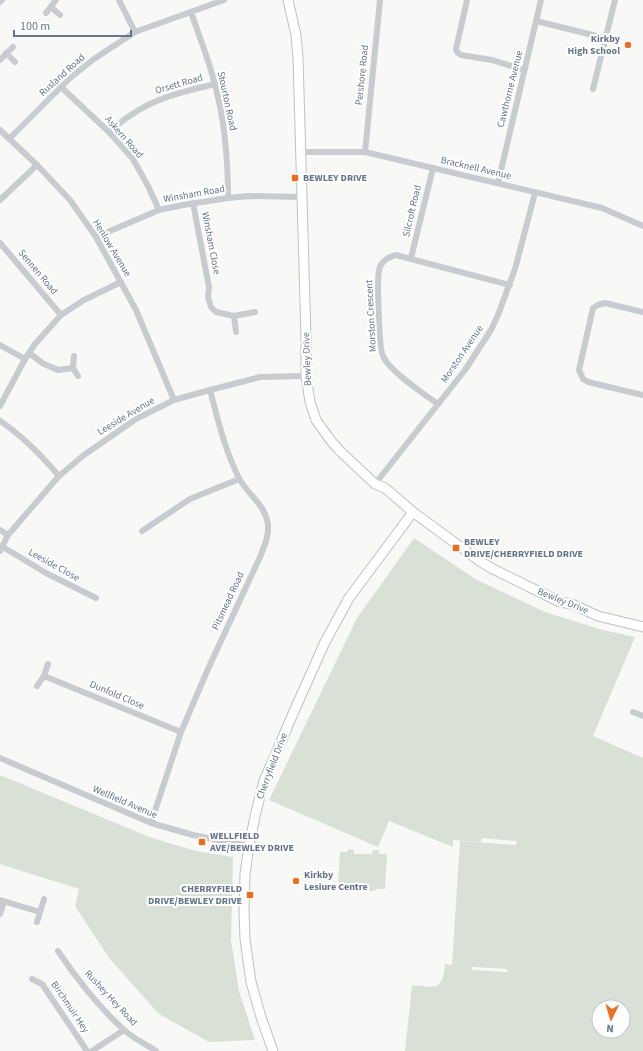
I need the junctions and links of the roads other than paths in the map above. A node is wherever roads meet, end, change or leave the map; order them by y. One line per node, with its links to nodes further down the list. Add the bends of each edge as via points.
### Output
1 (56, 0): 9 (street)
2 (119, 0): 14 (street)
3 (224, 0): 10 (street, Rusland Road)
4 (288, 0): 27 (street, Bewley Drive, via 296,35)
5 (380, 0): 28 (street, Pershore Road)
6 (467, 0): 20 (street, via 457,52)
7 (541, 0): 13 (street, Cawthorne Avenue)
8 (615, 0): 15 (street)
9 (51, 7): 11 (street); 12 (street)
10 (191, 12): 14 (street, Rusland Road); 21 (street, Stourton Road)
11 (46, 13)
12 (60, 15)
13 (536, 21): 15 (street); 20 (street, Cawthorne Avenue)
14 (135, 32): 22 (street, Rusland Road, via 94,59)
15 (605, 38): 23 (street)
16 (13, 47): 17 (street)
17 (6, 53): 18 (street); 19 (street)
18 (0, 60)
19 (15, 62)
20 (524, 70): 31 (street, Cawthorne Avenue)
21 (215, 84): 25 (street, Orsett Road, via 153,102 130,115); 34 (street, Stourton Road, via 226,148)
22 (62, 87): 25 (street, Askern Road); 26 (street, Rusland Road)
23 (593, 88)
24 (0, 130): 26 (street, Henlow Avenue)
25 (109, 132): 37 (street, Askern Road, via 133,159)
26 (10, 139): 29 (street, Henlow Avenue)
27 (301, 152): 28 (street, Bracknell Avenue); 33 (street, Bewley Drive)
28 (365, 152): 30 (street, Bracknell Avenue)
29 (36, 165): 35 (street); 39 (street, Henlow Avenue, via 70,200)
30 (433, 168): 31 (street, Bracknell Avenue); 41 (street, Silcroft Road)
31 (498, 183): 32 (street, Bracknell Avenue)
32 (536, 193): 38 (street, Bracknell Avenue, via 602,208); 43 (street, Morston Avenue)
33 (301, 197): 34 (street, Winsham Road); 54 (street, Bewley Drive)
34 (228, 198): 36 (street, Winsham Road)
35 (0, 200)
36 (193, 203): 37 (street, Winsham Road); 47 (street, Winsham Close, via 211,308 216,312)
37 (159, 210): 39 (street, Winsham Road)
38 (643, 226)
39 (96, 237): 42 (street, Henlow Avenue)
40 (0, 243): 46 (street, Sennen Road)
41 (411, 258): 43 (street, Morston Crescent); 58 (street, Morston Crescent, via 390,256 378,271 382,355 389,366)
42 (121, 282): 46 (street, via 84,300); 57 (street, Henlow Avenue, via 136,310)
43 (510, 285): 58 (street, Morston Avenue, via 484,343)
44 (255, 312): 47 (street)
45 (643, 312): 56 (street, via 605,303 593,308 579,370 583,379 588,382)
46 (61, 315): 50 (street)
47 (234, 316): 48 (street)
48 (236, 332)
49 (0, 345): 50 (street)
50 (27, 356): 52 (street, via 58,370); 59 (street)
51 (74, 356): 52 (street)
52 (73, 368): 53 (street)
53 (78, 376)
54 (306, 376): 55 (street, Leeside Avenue, via 260,377); 63 (street, Bewley Drive, via 316,420 340,451)
55 (210, 390): 57 (street, Leeside Avenue); 62 (street, Pitsmead Road, via 221,432)
56 (643, 395)
57 (174, 400): 61 (street, Leeside Avenue, via 136,419 108,437)
58 (438, 404): 63 (street, Morston Avenue)
59 (0, 406)
60 (0, 421): 61 (street, via 36,450)
61 (59, 476): 67 (street, Leeside Avenue)
62 (239, 479): 66 (street, via 190,499); 76 (street, Pitsmead Road, via 263,510 268,524 267,539)
63 (376, 484): 64 (street, Bewley Drive, via 385,488)
64 (414, 512): 70 (street, Bewley Drive, via 493,569 560,602 572,604 598,616); 79 (street, Cherryfield Drive, via 349,598 325,642 264,781)
65 (0, 530): 67 (street)
66 (142, 530)
67 (8, 534): 68 (street, Leeside Avenue)
68 (1, 549): 69 (street, Leeside Close)
69 (96, 598)
70 (643, 627)
71 (48, 664): 72 (street)
72 (44, 676): 73 (street); 76 (street, Dunfold Close)
73 (37, 686)
74 (633, 712): 75 (street)
75 (643, 715)
76 (181, 732): 78 (street, Pitsmead Road)
77 (0, 758): 78 (street, Wellfield Avenue)
78 (151, 824): 79 (street, Wellfield Avenue, via 192,836)
79 (249, 846): 91 (street, Cherryfield Drive, via 244,899 247,955 251,982)
80 (44, 899): 82 (street)
81 (2, 901): 82 (street); 83 (street)
82 (40, 912): 84 (street)
83 (0, 914)
84 (37, 922)
85 (58, 951): 87 (street, Rushey Hey Road, via 68,967)
86 (32, 980): 88 (street, Birchmuir Hey, via 42,984)
87 (124, 1030): 89 (street); 90 (street, Rushey Hey Road)
88 (87, 1051)
89 (92, 1051)
90 (156, 1051)
91 (273, 1051)

